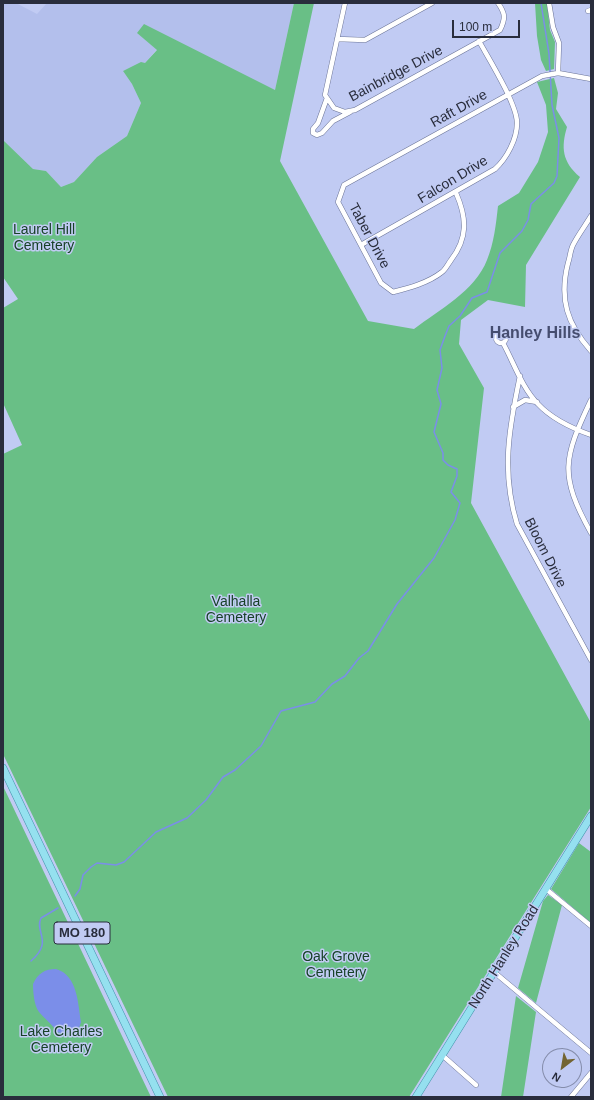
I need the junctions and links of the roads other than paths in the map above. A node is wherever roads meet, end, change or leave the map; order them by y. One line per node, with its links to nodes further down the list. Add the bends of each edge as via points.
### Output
1 (345, 3): 5 (street)
2 (432, 3): 5 (street, via 365,40)
3 (498, 3): 6 (street, Bainbridge Drive, via 504,12 505,20 500,30)
4 (549, 3): 7 (street, via 559,43)
5 (338, 39): 10 (street)
6 (479, 41): 9 (street, Falcon Drive); 11 (street, Bainbridge Drive)
7 (556, 73): 8 (street, Raft Drive); 9 (street, Raft Drive, via 545,75)
8 (591, 79)
9 (508, 94): 12 (street, Raft Drive); 13 (street, Falcon Drive, via 517,122 509,152 495,169)
10 (327, 98): 11 (street, Bainbridge Drive, via 334,108 344,112); 11 (street, via 313,133 322,134 328,125)
11 (351, 111)
12 (344, 185): 15 (street, Taber Drive, via 338,202)
13 (456, 193): 15 (street, Falcon Drive); 15 (street, Taber Drive, via 463,209 464,233 455,255 442,272 412,287 393,292 381,283)
14 (591, 216): 17 (street, via 572,247 564,277 565,303 570,321)
15 (361, 245)
16 (503, 343): 18 (street)
17 (591, 352)
18 (520, 376): 20 (street); 21 (street, Bloom Drive)
19 (591, 400): 22 (street)
20 (537, 402): 21 (street, via 525,400); 22 (street)
21 (513, 407): 25 (street, Bloom Drive, via 507,468 517,524)
22 (577, 430): 23 (street); 24 (street, via 569,458 569,483 574,501)
23 (591, 435)
24 (591, 533)
25 (591, 660)
26 (3, 768): 35 (main road, MO 180)
27 (591, 816): 28 (main road, North Hanley Road)
28 (546, 889): 29 (street); 30 (main road, North Hanley Road)
29 (591, 926)
30 (494, 972): 31 (street); 32 (main road, North Hanley Road)
31 (591, 1053)
32 (442, 1055): 34 (street); 36 (main road, North Hanley Road)
33 (591, 1073): 37 (street)
34 (476, 1085)
35 (160, 1097)
36 (416, 1097)
37 (571, 1097)

